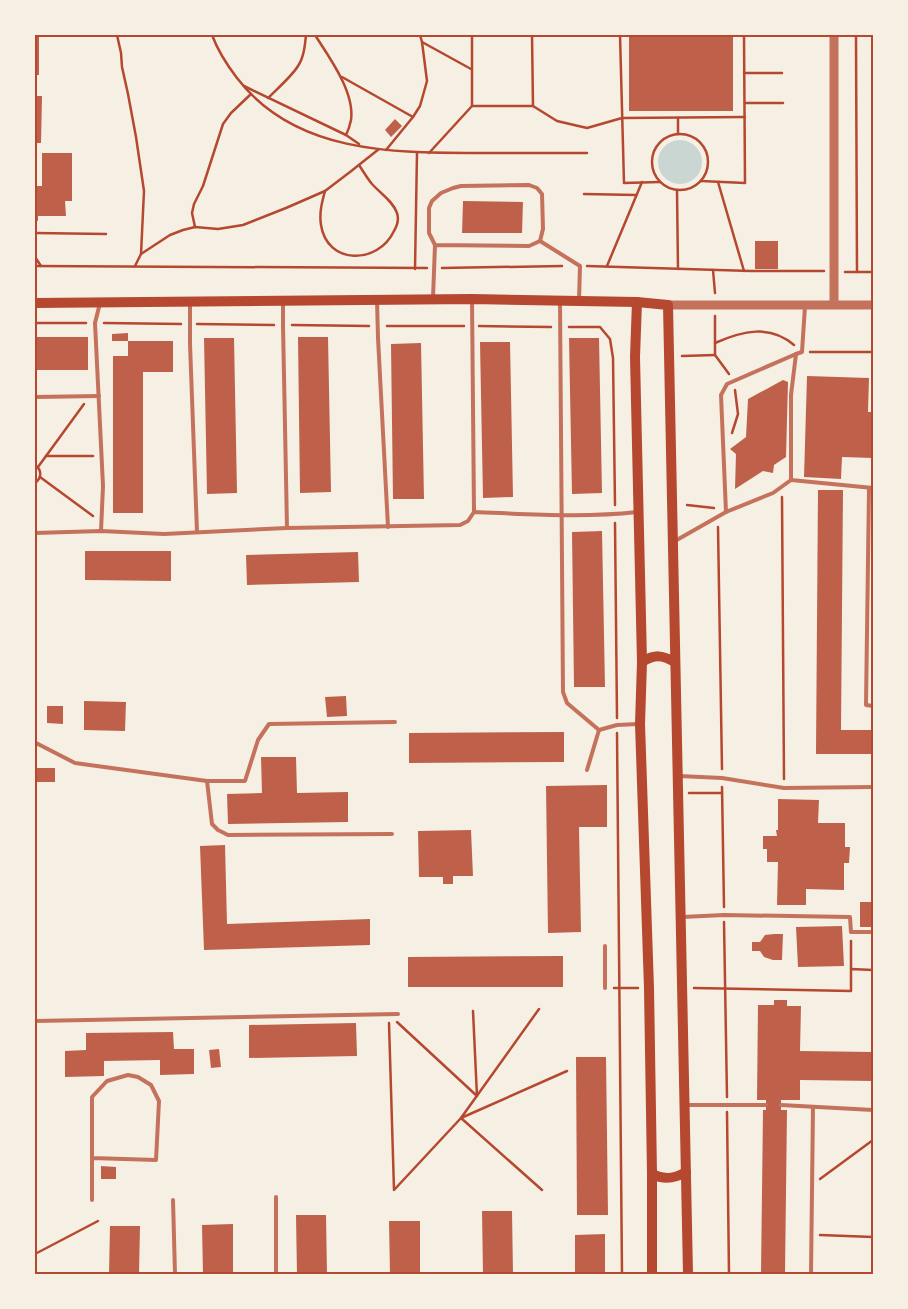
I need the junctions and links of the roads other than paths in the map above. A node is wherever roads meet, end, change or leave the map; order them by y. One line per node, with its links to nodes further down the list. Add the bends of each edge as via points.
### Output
1 (834, 35): 15 (street)
2 (540, 240): 3 (lane, via 529,246); 3 (lane, via 543,229 542,194 538,188 529,185 461,186 441,193 428,208 429,233); 10 (lane, via 580,266)
3 (435, 245): 7 (lane)
4 (472, 299): 7 (main road); 9 (main road); 23 (lane)
5 (283, 300): 6 (main road); 8 (main road); 28 (lane)
6 (377, 300): 7 (main road); 27 (lane)
7 (433, 300)
8 (190, 301): 13 (main road); 30 (lane)
9 (560, 301): 10 (main road); 26 (lane)
10 (579, 301): 11 (main road)
11 (636, 302): 17 (main road); 24 (main road)
12 (35, 303): 13 (main road)
13 (100, 303): 19 (lane, via 95,323)
14 (805, 304): 15 (street); 17 (street); 18 (lane, via 802,352)
15 (834, 304): 16 (street)
16 (873, 304)
17 (668, 305): 32 (main road)
18 (796, 354): 21 (lane, via 790,395); 25 (lane, via 727,384 722,395)
19 (99, 396): 20 (lane); 29 (lane, via 103,486)
20 (35, 397)
21 (791, 480): 22 (lane); 25 (lane, via 773,494)
22 (871, 488): 35 (lane, via 866,705)
23 (474, 512): 26 (lane); 27 (lane, via 468,521 460,525)
24 (639, 512): 26 (lane); 33 (main road)
25 (726, 512): 32 (lane)
26 (562, 515): 38 (lane, via 563,692 567,703)
27 (388, 527): 28 (lane)
28 (287, 528): 30 (lane)
29 (101, 531): 30 (lane); 31 (lane)
30 (197, 532)
31 (35, 533)
32 (673, 543): 34 (main road)
33 (642, 662): 34 (main road, via 658,656); 37 (main road)
34 (675, 662): 41 (main road)
35 (873, 706)
36 (395, 722): 42 (lane, via 269,724 258,740 245,781)
37 (640, 724): 38 (lane); 58 (main road)
38 (599, 730): 40 (lane)
39 (35, 743): 42 (lane, via 75,764)
40 (587, 770)
41 (678, 776): 43 (lane, via 722,778 784,788); 45 (main road)
42 (207, 781): 44 (lane, via 212,824 228,835)
43 (873, 786)
44 (392, 834)
45 (680, 917): 46 (lane, via 850,917 850,932); 51 (main road)
46 (873, 932)
47 (605, 946): 48 (lane)
48 (605, 988)
49 (398, 1014): 50 (lane)
50 (35, 1021)
51 (684, 1105): 52 (lane); 57 (main road)
52 (766, 1105)
53 (781, 1105): 54 (lane)
54 (814, 1107): 55 (lane); 66 (lane)
55 (873, 1110)
56 (92, 1158): 56 (lane, via 92,1097 107,1081 128,1075 151,1085 159,1101 156,1160); 60 (lane)
57 (686, 1172): 58 (main road, via 672,1178); 65 (main road)
58 (652, 1174): 64 (main road)
59 (276, 1197): 63 (lane)
60 (92, 1200)
61 (172, 1200): 62 (lane)
62 (176, 1274)
63 (276, 1274)
64 (652, 1274)
65 (688, 1274)
66 (811, 1274)

